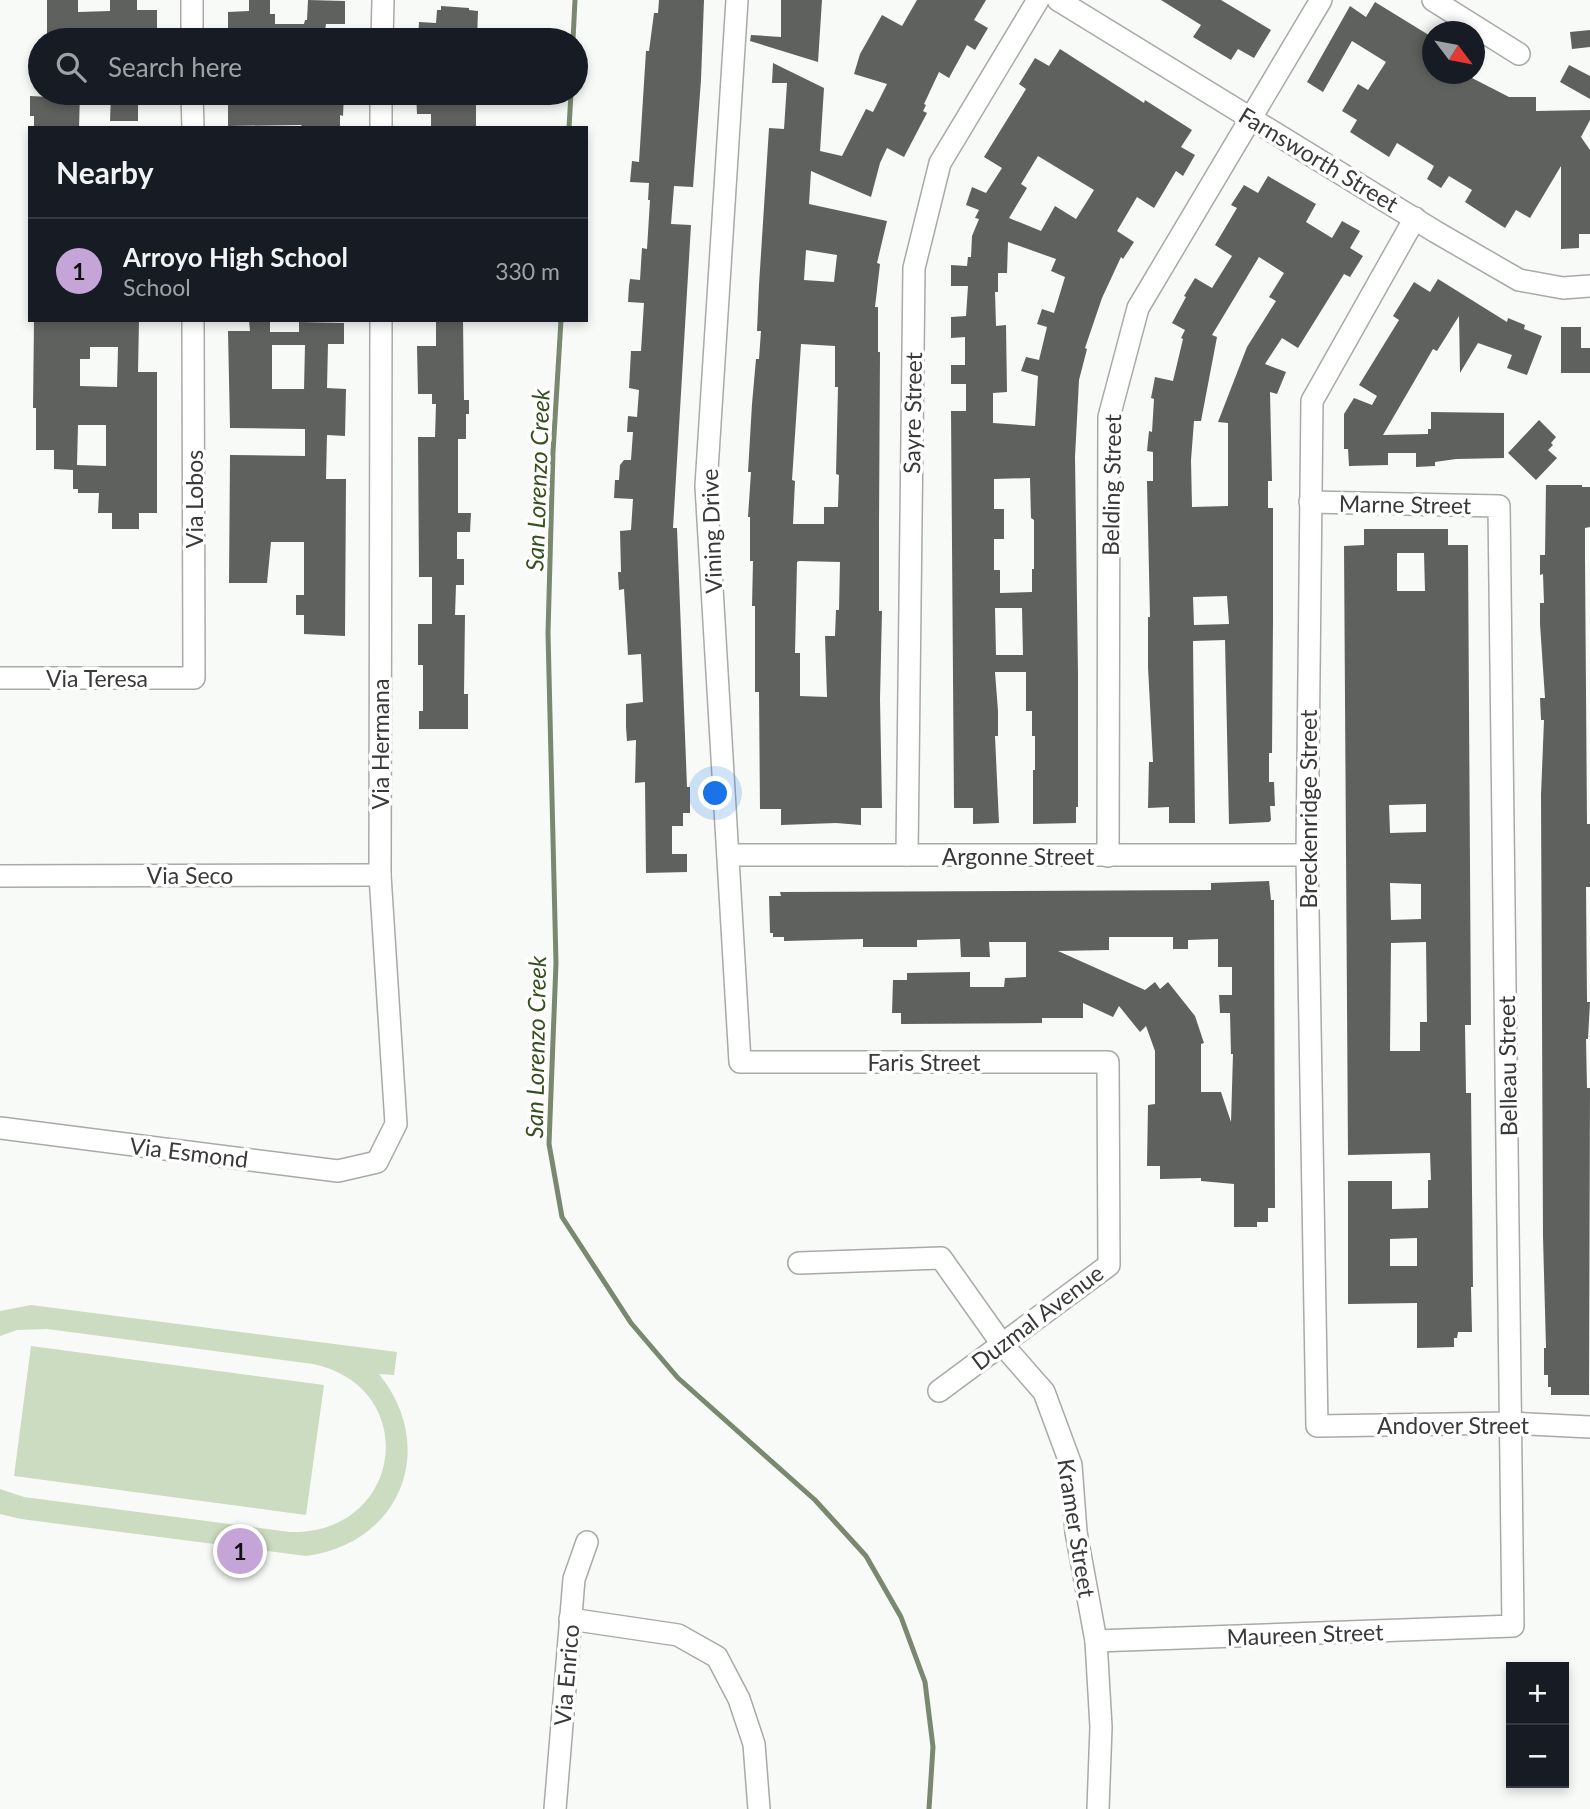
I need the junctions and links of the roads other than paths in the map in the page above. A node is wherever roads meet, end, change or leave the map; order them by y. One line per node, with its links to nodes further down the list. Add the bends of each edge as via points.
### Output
1 (192, 0): 8 (street)
2 (383, 0): 9 (street)
3 (737, 0): 24 (street, Vining Drive, via 706,486)
4 (1038, 0): 25 (street, Sayre Street, via 940,163 914,268)
5 (1058, 0): 13 (street, Farnsworth Street)
6 (1321, 0): 13 (street, Belding Street)
7 (1433, 0): 10 (street)
8 (192, 28)
9 (382, 28)
10 (1519, 54)
11 (192, 105): 14 (street)
12 (381, 105): 15 (street)
13 (1251, 117): 16 (street, Farnsworth Street); 27 (street, Belding Street, via 1138,308 1109,417)
14 (192, 126)
15 (381, 126)
16 (1415, 219): 17 (street, Farnsworth Street, via 1519,280 1563,288); 20 (street, Breckenridge Street, via 1312,401)
17 (1590, 286)
18 (193, 322): 23 (street, Via Lobos)
19 (381, 322): 28 (street, Via Hermana)
20 (1310, 502): 21 (street, Marne Street); 26 (street, Breckenridge Street)
21 (1499, 506): 37 (street, Belleau Street)
22 (0, 678): 23 (street, Via Teresa)
23 (194, 678)
24 (728, 855): 25 (street, Argonne Street); 30 (street, Vining Drive)
25 (907, 855): 27 (street, Argonne Street)
26 (1307, 855): 27 (street, Argonne Street); 38 (street, Breckenridge Street)
27 (1108, 856)
28 (380, 875): 29 (street, Via Seco); 33 (street, Via Hermana, via 396,1124)
29 (0, 876)
30 (740, 1062): 31 (street, Faris Street)
31 (1108, 1062): 35 (street, Duzmal Avenue, via 1110,1265)
32 (0, 1128): 33 (street, Via Esmond, via 338,1171)
33 (377, 1162)
34 (799, 1263): 35 (street, Kramer Street, via 941,1258)
35 (1002, 1344): 36 (street, Duzmal Avenue); 43 (street, Kramer Street, via 1044,1392 1070,1465 1076,1532)
36 (939, 1391)
37 (1511, 1423): 38 (street, Andover Street); 39 (street, Andover Street); 42 (street, Belleau Street)
38 (1317, 1426)
39 (1590, 1427)
40 (587, 1542): 41 (street, Via Enrico, via 574,1579)
41 (570, 1619): 44 (street, Via Enrico); 45 (street, via 678,1634 717,1657 739,1699 754,1744)
42 (1513, 1626): 43 (street, Maureen Street)
43 (1097, 1641): 46 (street, Kramer Street)
44 (555, 1809)
45 (759, 1809)
46 (1098, 1809)

